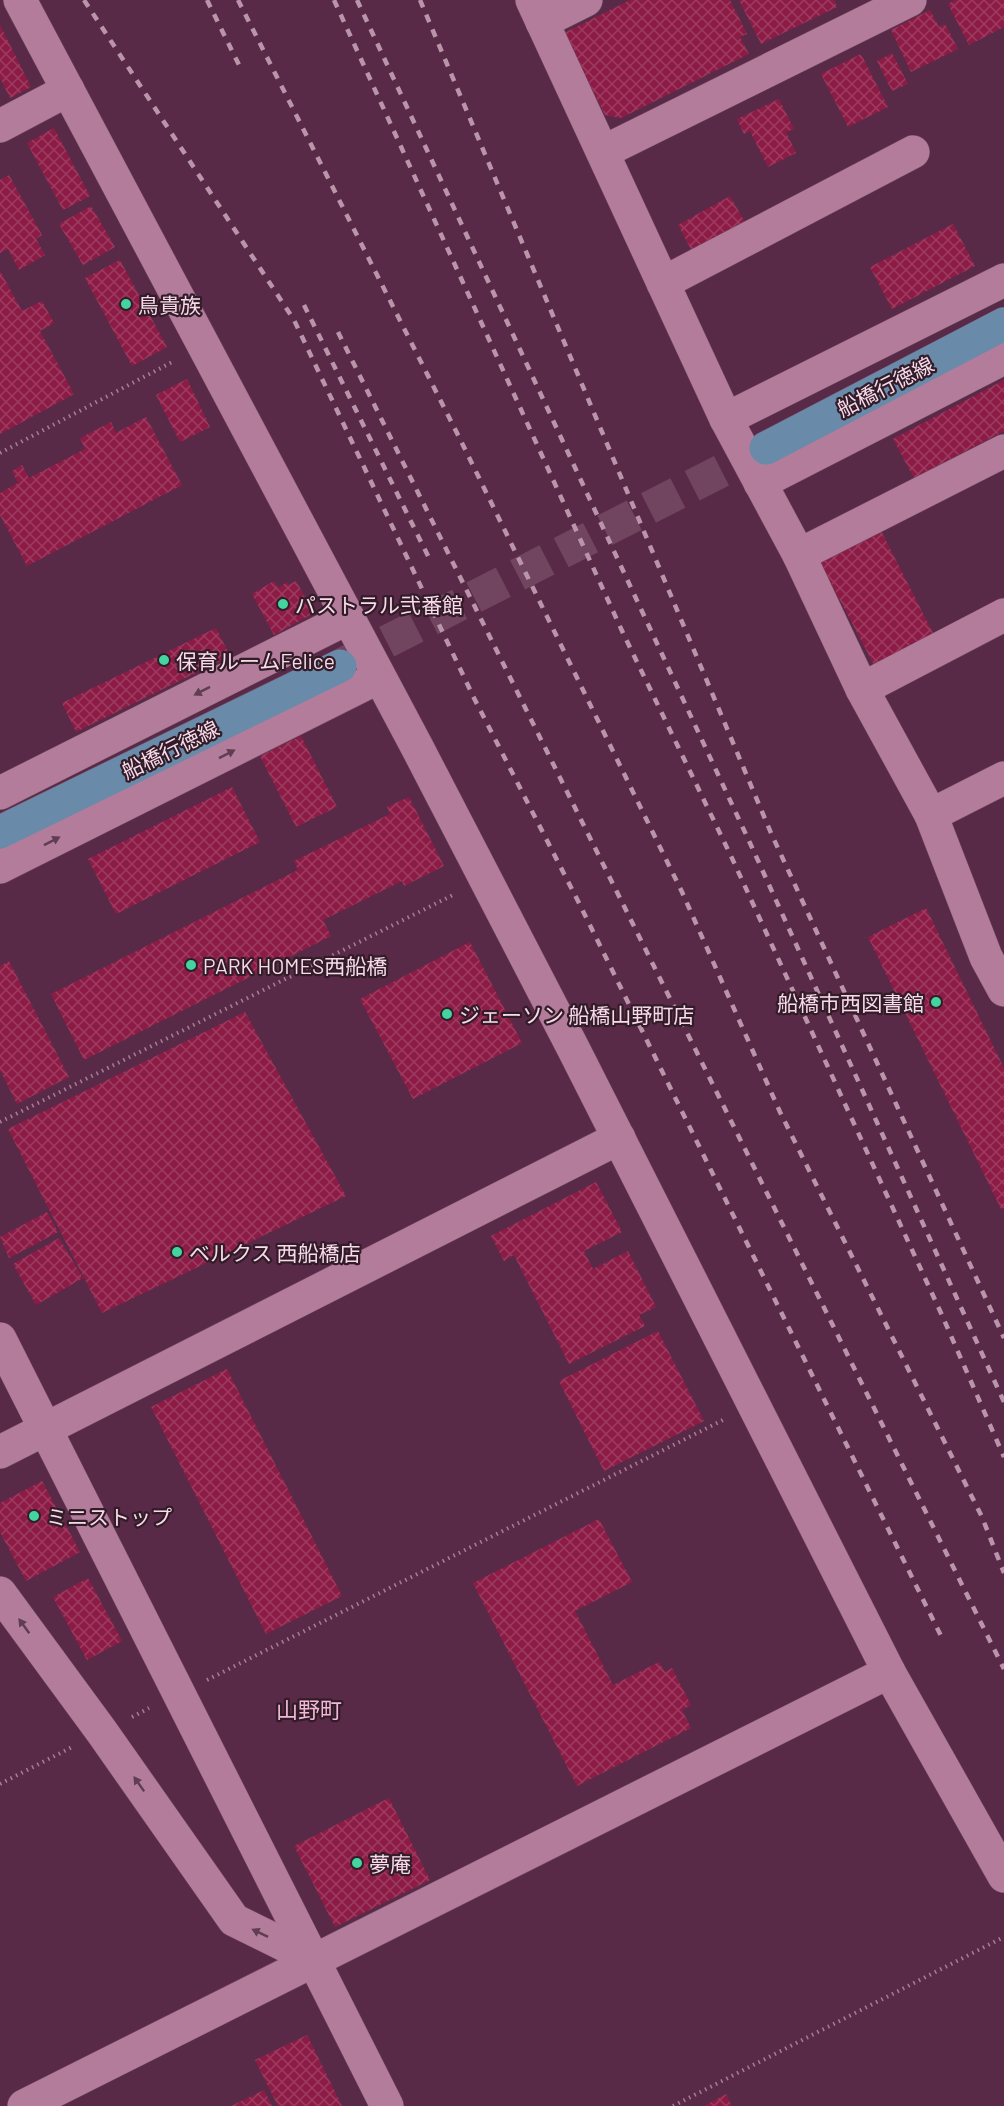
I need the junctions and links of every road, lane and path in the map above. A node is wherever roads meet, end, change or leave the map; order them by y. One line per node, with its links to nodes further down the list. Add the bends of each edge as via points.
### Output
1 (20, 0): 5 (street)
2 (586, 0): 4 (street)
3 (910, 0): 7 (street)
4 (537, 11): 7 (street)
5 (68, 90): 6 (street); 21 (street)
6 (0, 126)
7 (603, 152): 10 (street)
8 (913, 152): 10 (street)
9 (1004, 280): 14 (street)
10 (663, 283): 14 (street)
11 (1004, 324): 15 (main road, 船橋行徳線)
12 (1004, 358): 18 (street)
13 (175, 360): 17 (path)
14 (726, 418): 18 (street)
15 (766, 448)
16 (1004, 451): 19 (street)
17 (0, 453)
18 (760, 483): 19 (street)
19 (799, 555): 24 (street)
20 (1004, 615): 24 (street)
21 (348, 618): 23 (street); 26 (street, one-way to 26)
22 (340, 666): 28 (main road, 船橋行徳線)
23 (379, 677): 29 (street, one-way to 23); 34 (street)
24 (862, 689): 27 (street)
25 (1004, 778): 27 (street)
26 (0, 793)
27 (931, 815): 31 (street)
28 (0, 832)
29 (0, 867)
30 (465, 888): 33 (path)
31 (995, 952): 32 (street)
32 (1004, 990)
33 (0, 1122)
34 (620, 1138): 36 (street); 37 (street)
35 (0, 1339): 37 (street)
36 (753, 1405): 40 (street); 41 (path)
37 (45, 1429): 38 (street); 41 (street)
38 (0, 1452)
39 (0, 1593): 42 (street, one-way to 39)
40 (888, 1672): 44 (street); 46 (street)
41 (179, 1694): 42 (path); 46 (street)
42 (102, 1732): 43 (path); 46 (street, one-way to 42, via 234,1920)
43 (0, 1784)
44 (1004, 1876)
45 (1004, 1937): 49 (path)
46 (313, 1959): 47 (street); 48 (street)
47 (24, 2106)
48 (387, 2106)
49 (673, 2106)

